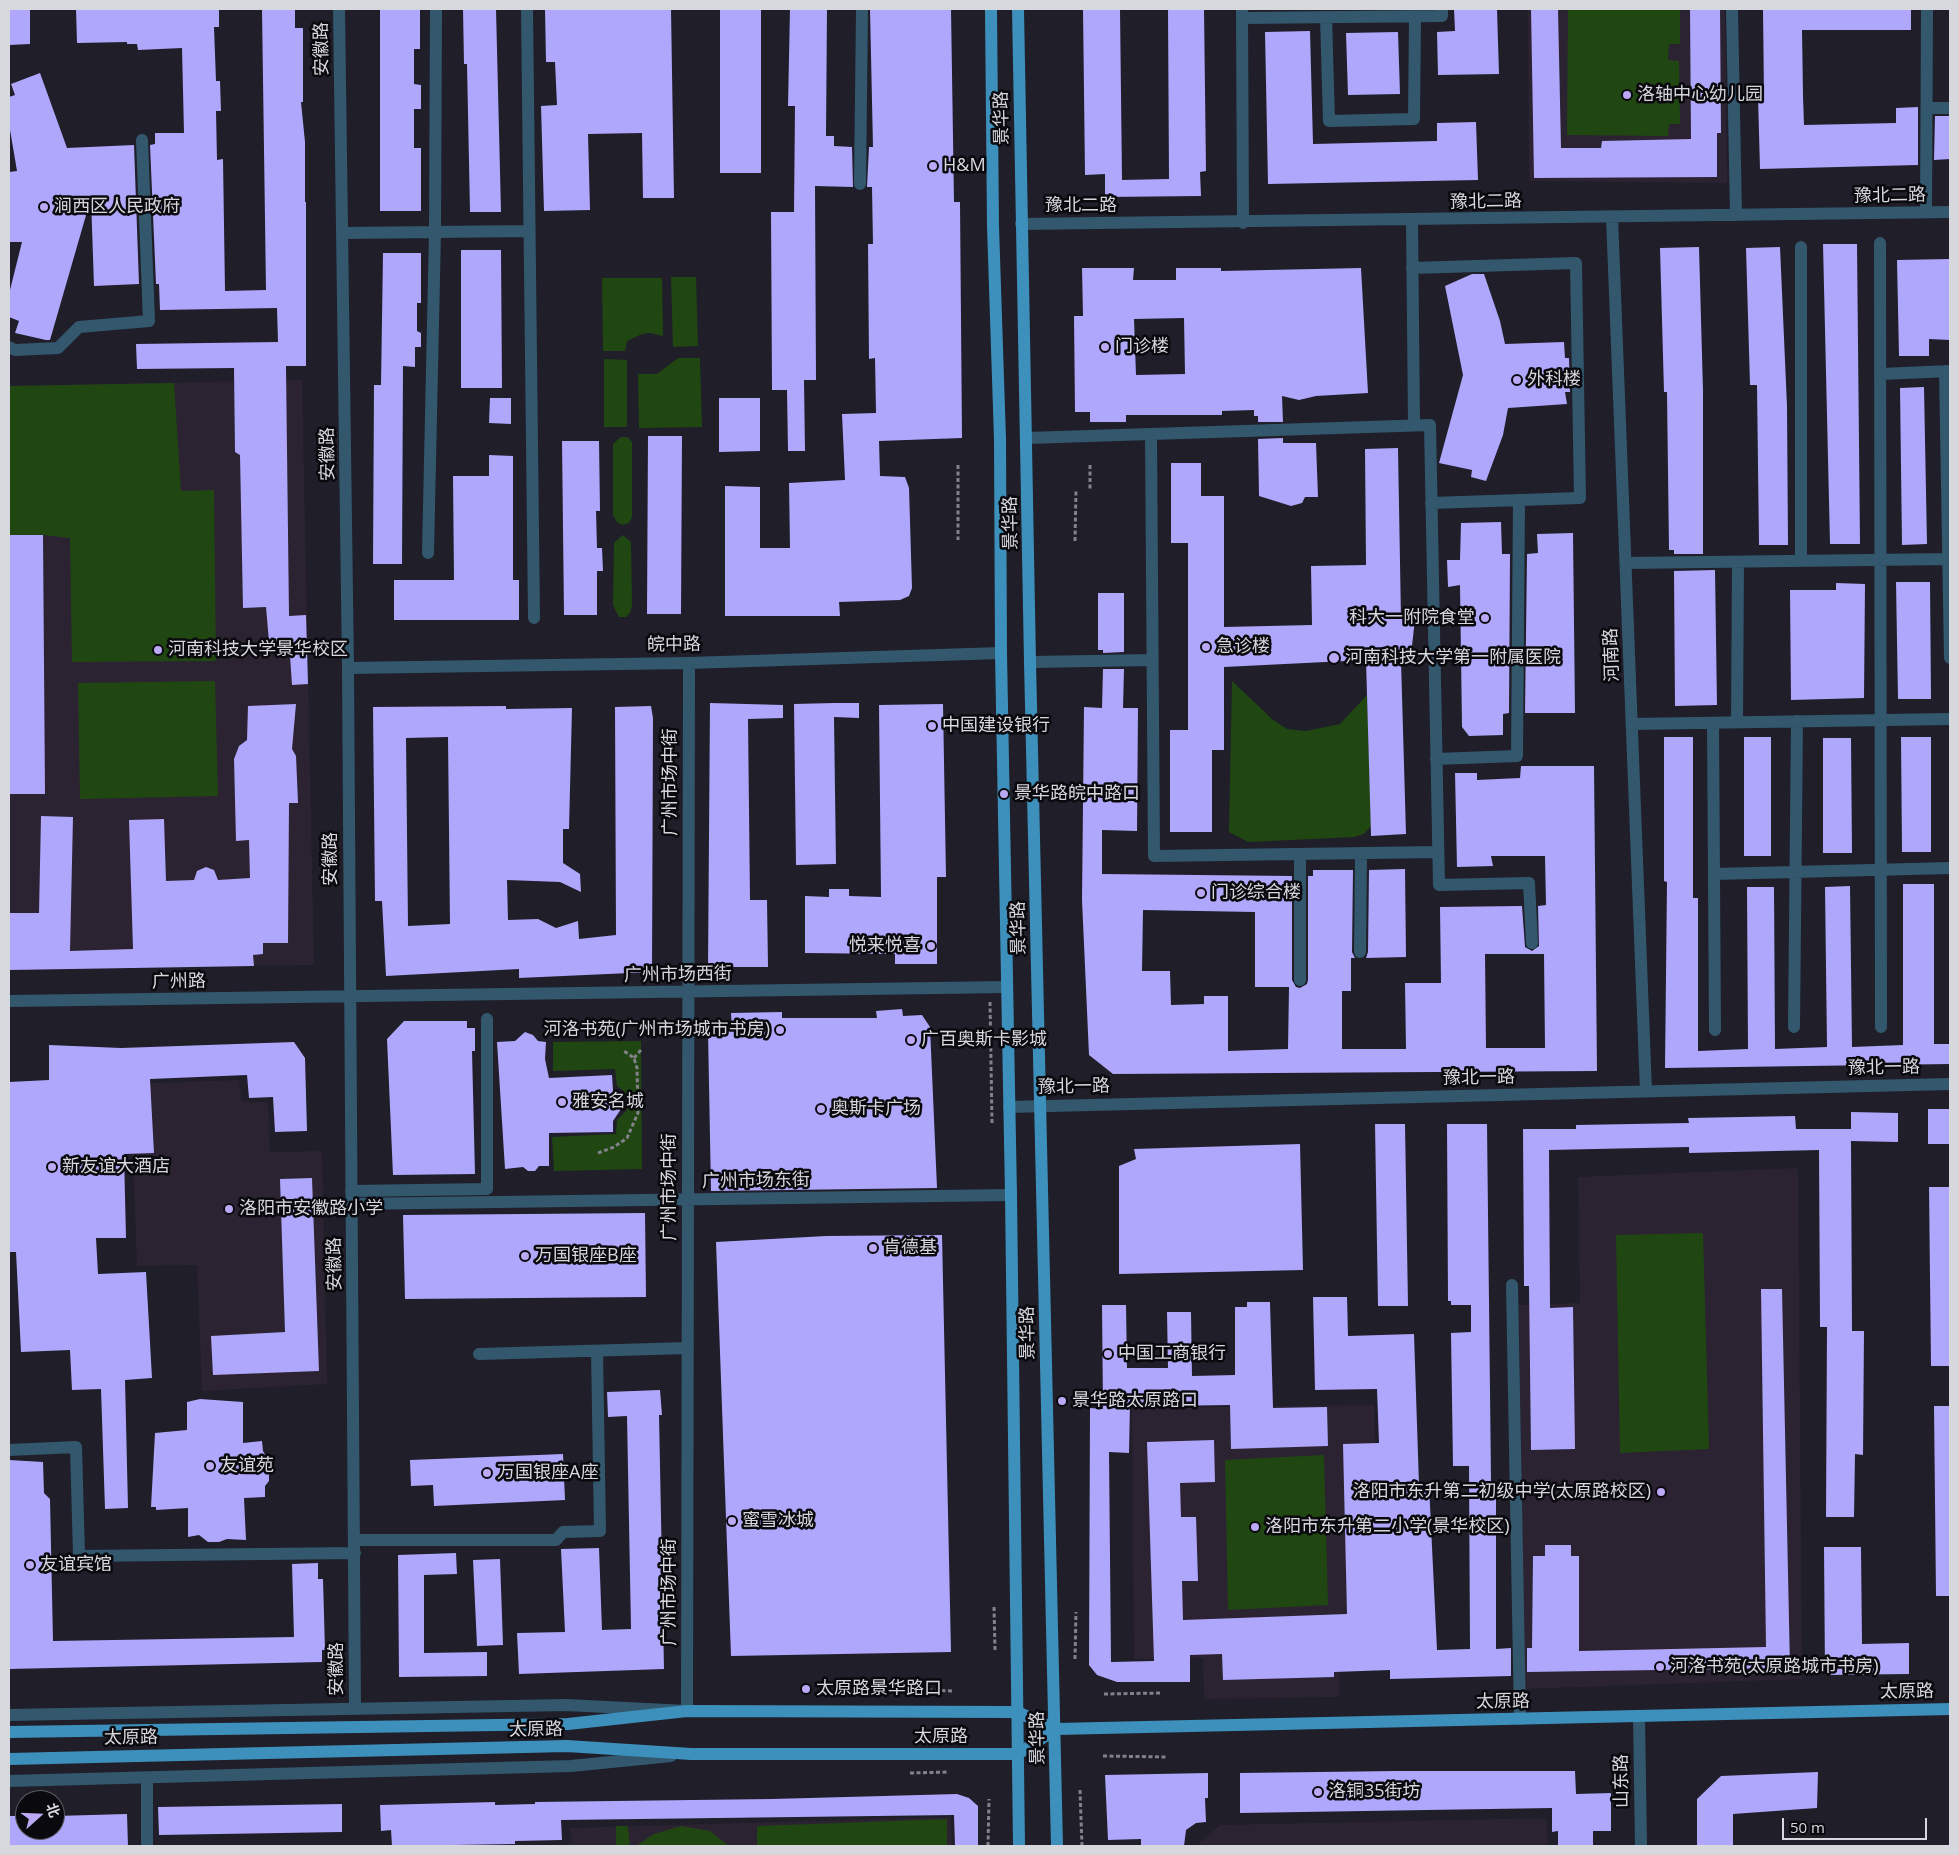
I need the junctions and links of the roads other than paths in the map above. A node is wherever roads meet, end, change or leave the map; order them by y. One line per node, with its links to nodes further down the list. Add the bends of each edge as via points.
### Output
1 (339, 9): 26 (street, 安徽路)
2 (436, 9): 24 (street)
3 (527, 9): 25 (street)
4 (862, 9): 16 (street)
5 (991, 9): 45 (main road, 景华路)
6 (1018, 9): 23 (main road, 景华路)
7 (1442, 9): 12 (street, via 1442,16)
8 (1732, 9): 19 (street)
9 (1926, 9): 13 (street)
10 (1242, 13): 11 (street); 22 (street)
11 (1326, 17): 12 (street); 12 (street, via 1329,121 1414,119)
12 (1415, 17)
13 (1927, 108): 14 (street); 17 (street)
14 (1950, 108)
15 (142, 140): 30 (street, via 149,322 79,327 58,348 15,350)
16 (860, 184)
17 (1926, 212): 18 (street, 豫北二路); 19 (street, 豫北二路)
18 (1950, 212)
19 (1736, 215): 20 (street, 豫北二路)
20 (1612, 217): 21 (street, 豫北二路); 43 (street, 河南路)
21 (1412, 220): 22 (street, 豫北二路); 29 (street)
22 (1243, 223): 23 (street, 豫北二路)
23 (1021, 224): 35 (main road, 景华路)
24 (435, 232): 25 (street); 26 (street); 38 (street)
25 (529, 232): 44 (street)
26 (342, 233): 50 (street, 安徽路)
27 (1880, 243): 32 (street)
28 (1801, 247): 41 (street)
29 (1412, 268): 33 (street); 36 (street, via 1576,263 1580,498)
30 (9, 347)
31 (1948, 371): 32 (street); 39 (street)
32 (1881, 374): 40 (street)
33 (1414, 425): 34 (street); 37 (street, via 1430,425)
34 (1151, 434): 35 (street); 47 (street)
35 (1027, 438): 48 (main road, 景华路)
36 (1519, 500): 37 (street); 57 (street, via 1517,756)
37 (1431, 503): 57 (street)
38 (428, 553)
39 (1949, 559): 40 (street); 46 (street)
40 (1881, 560): 41 (street); 52 (street)
41 (1801, 561): 42 (street)
42 (1738, 562): 43 (street); 53 (street)
43 (1626, 563): 56 (street, 河南路)
44 (534, 618)
45 (1001, 654): 49 (street, 皖中路); 68 (main road, 景华路)
46 (1950, 658)
47 (1152, 660): 48 (street); 60 (street, via 1154,856)
48 (1030, 662): 78 (main road, 景华路)
49 (689, 663): 50 (street, 皖中路); 69 (street, 广州市场中街)
50 (348, 668): 70 (street, 安徽路)
51 (1950, 719): 52 (street)
52 (1880, 720): 54 (street); 62 (street)
53 (1737, 722): 54 (street); 55 (street)
54 (1797, 722): 63 (street)
55 (1713, 723): 56 (street); 64 (street)
56 (1632, 724): 77 (street, 河南路)
57 (1436, 759): 58 (street)
58 (1438, 852): 59 (street); 65 (street, via 1439,884 1529,883)
59 (1360, 853): 60 (street); 66 (street)
60 (1300, 854): 67 (street)
61 (1950, 868): 62 (street)
62 (1881, 870): 63 (street); 74 (street)
63 (1796, 872): 64 (street); 73 (street)
64 (1714, 874): 75 (street)
65 (1532, 943)
66 (1360, 952)
67 (1300, 980)
68 (1007, 987): 69 (street, 广州市场西街); 79 (main road, 景华路)
69 (688, 992): 70 (street, 广州市场西街); 82 (street, 广州市场中街)
70 (349, 997): 71 (street, 广州路); 81 (street, 安徽路)
71 (9, 1002)
72 (487, 1019): 81 (street, via 487,1188)
73 (1794, 1027)
74 (1881, 1027)
75 (1715, 1030)
76 (1950, 1084): 77 (street, 豫北一路)
77 (1646, 1091): 78 (street, 豫北一路)
78 (1040, 1105): 79 (street, 豫北一路); 96 (main road, 景华路)
79 (1009, 1107): 80 (main road, 景华路)
80 (1011, 1195): 82 (street, 广州市场东街); 92 (main road, 景华路)
81 (351, 1198): 82 (street, 广州市场东街); 88 (street, 安徽路)
82 (688, 1199): 84 (street, 广州市场中街)
83 (1512, 1285): 95 (street)
84 (688, 1348): 85 (street); 91 (street, 广州市场中街)
85 (597, 1351): 86 (street); 88 (street, via 600,1531 563,1532 556,1540)
86 (479, 1354)
87 (9, 1450): 88 (street, via 76,1447 79,1556)
88 (355, 1547): 89 (street, 安徽路)
89 (355, 1709): 91 (street, via 566,1705); 93 (street)
90 (1950, 1709): 94 (main road, 太原路)
91 (687, 1712): 92 (main road, 太原路); 97 (main road, 太原路, via 568,1724)
92 (1018, 1712): 96 (main road, 太原路); 99 (main road, 景华路)
93 (9, 1715)
94 (1639, 1716): 95 (main road, 太原路); 106 (street, 山东路)
95 (1520, 1719): 96 (main road, 太原路)
96 (1056, 1729): 99 (main road); 105 (main road, 景华路)
97 (9, 1732)
98 (691, 1754): 99 (main road, 太原路); 100 (main road, 太原路, via 567,1746); 101 (street, via 571,1766)
99 (1018, 1754): 104 (main road, 景华路)
100 (9, 1759)
101 (147, 1778): 102 (street); 103 (street)
102 (9, 1781)
103 (146, 1846)
104 (1019, 1846)
105 (1057, 1846)
106 (1640, 1846)

